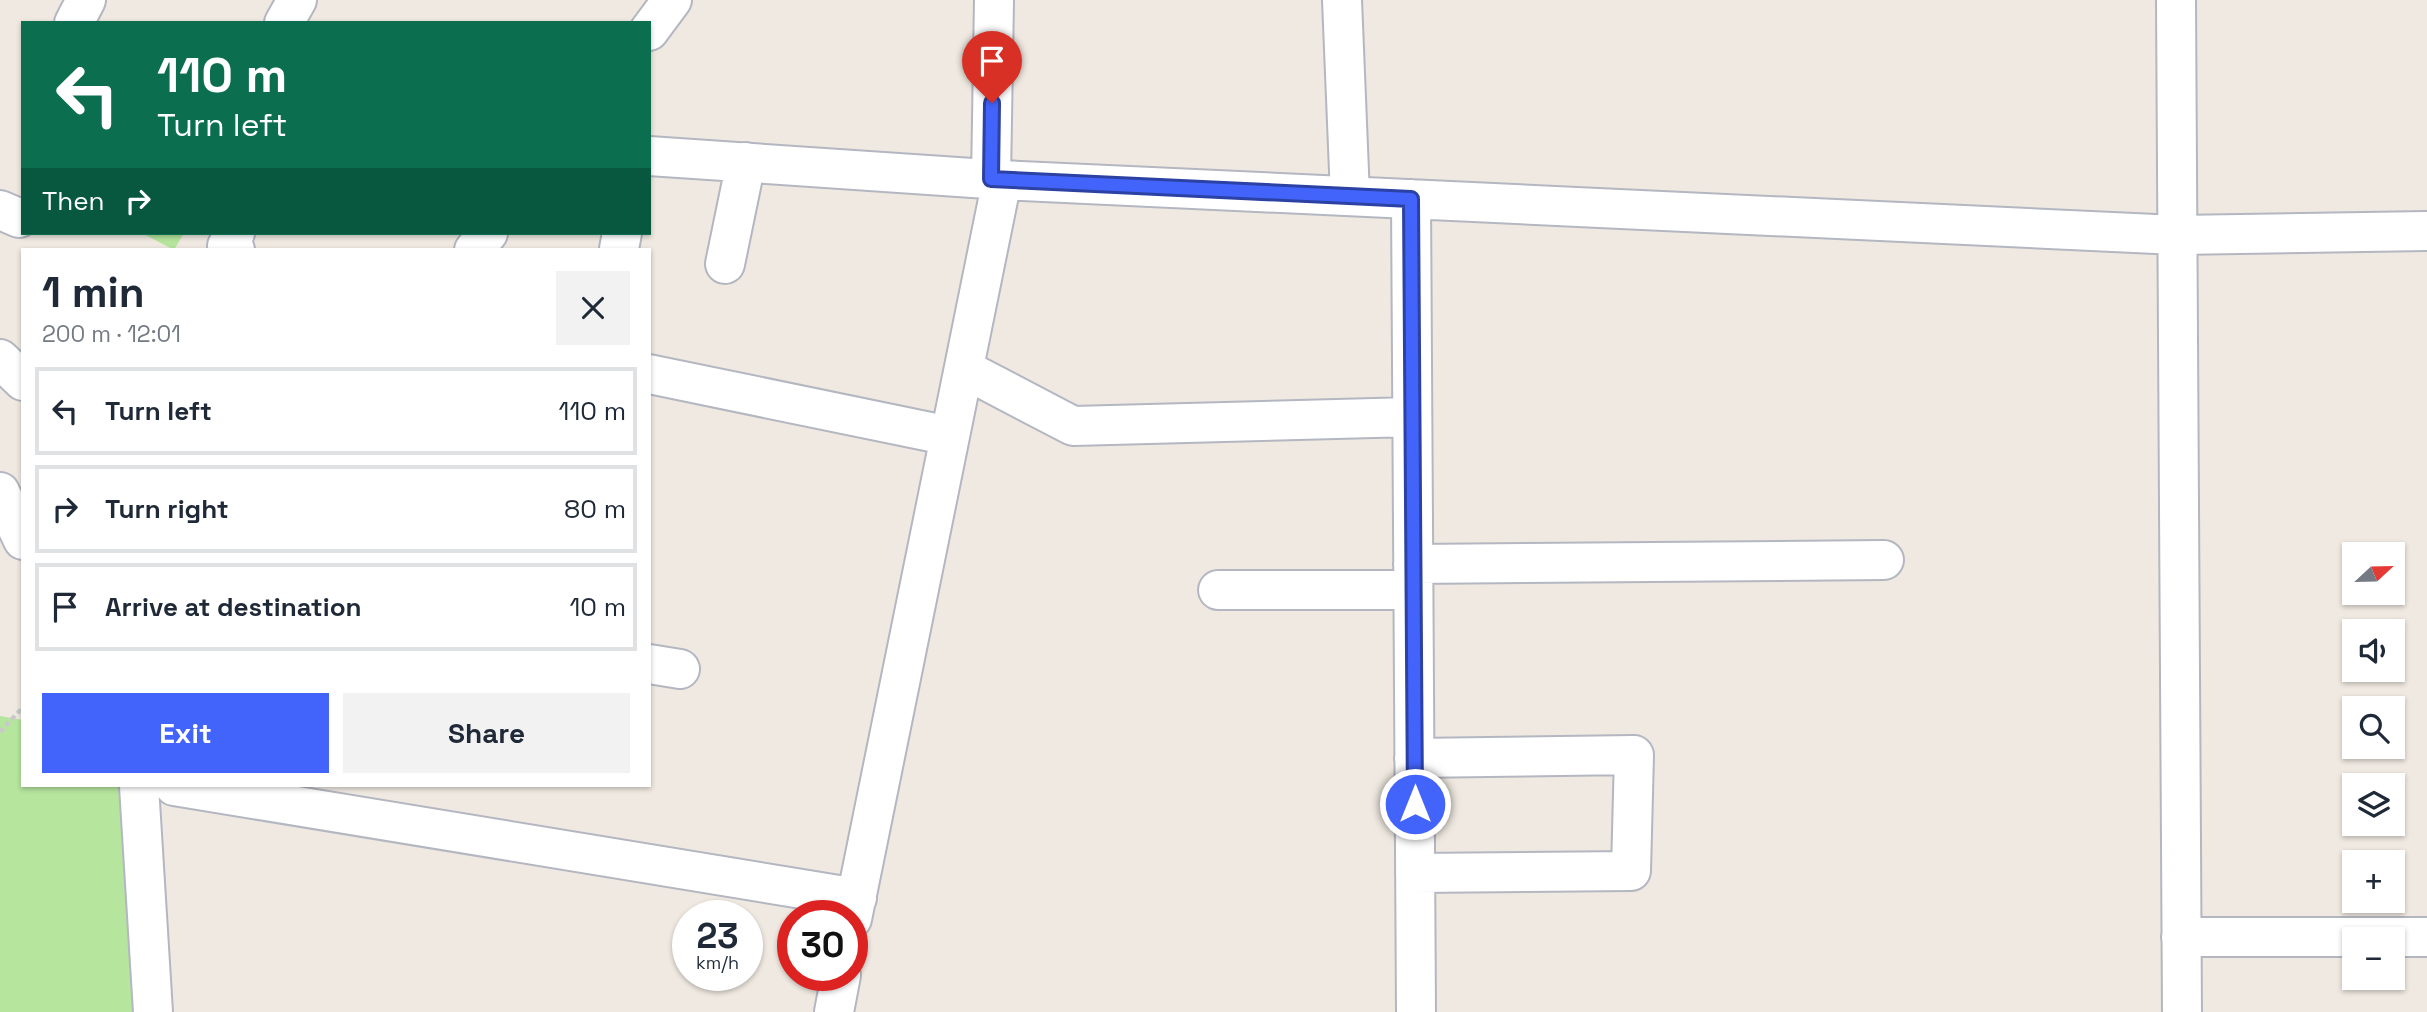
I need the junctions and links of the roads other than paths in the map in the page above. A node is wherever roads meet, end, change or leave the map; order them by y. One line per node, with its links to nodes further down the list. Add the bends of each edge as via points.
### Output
1 (86, 0): 7 (street)
2 (297, 0): 8 (street)
3 (672, 0): 9 (street)
4 (994, 0): 12 (street)
5 (1342, 0): 13 (street)
6 (2176, 0): 16 (street)
7 (75, 21)
8 (285, 21)
9 (651, 28)
10 (651, 156): 11 (street)
11 (747, 162): 12 (street); 17 (street)
12 (997, 180): 13 (street); 19 (street)
13 (1350, 196): 14 (street)
14 (1411, 199): 16 (street); 22 (street)
15 (2427, 231): 16 (street)
16 (2177, 235): 35 (street)
17 (725, 264)
18 (0, 359): 21 (street)
19 (964, 369): 22 (street, via 1073,426); 23 (street)
20 (651, 374): 23 (street)
21 (21, 379)
22 (1412, 417): 27 (street)
23 (950, 436): 34 (street)
24 (0, 492): 25 (street)
25 (21, 536)
26 (1884, 560): 27 (street)
27 (1413, 577): 28 (street); 29 (street)
28 (1218, 590)
29 (1414, 758): 32 (street); 32 (street, via 1634,755 1631,871)
30 (139, 787): 38 (street)
31 (180, 787): 33 (street)
32 (1415, 873): 40 (street)
33 (809, 900)
34 (856, 900)
35 (2181, 937): 36 (street); 41 (street)
36 (2427, 937)
37 (838, 991): 39 (street)
38 (153, 1012)
39 (834, 1012)
40 (1416, 1012)
41 (2182, 1012)

